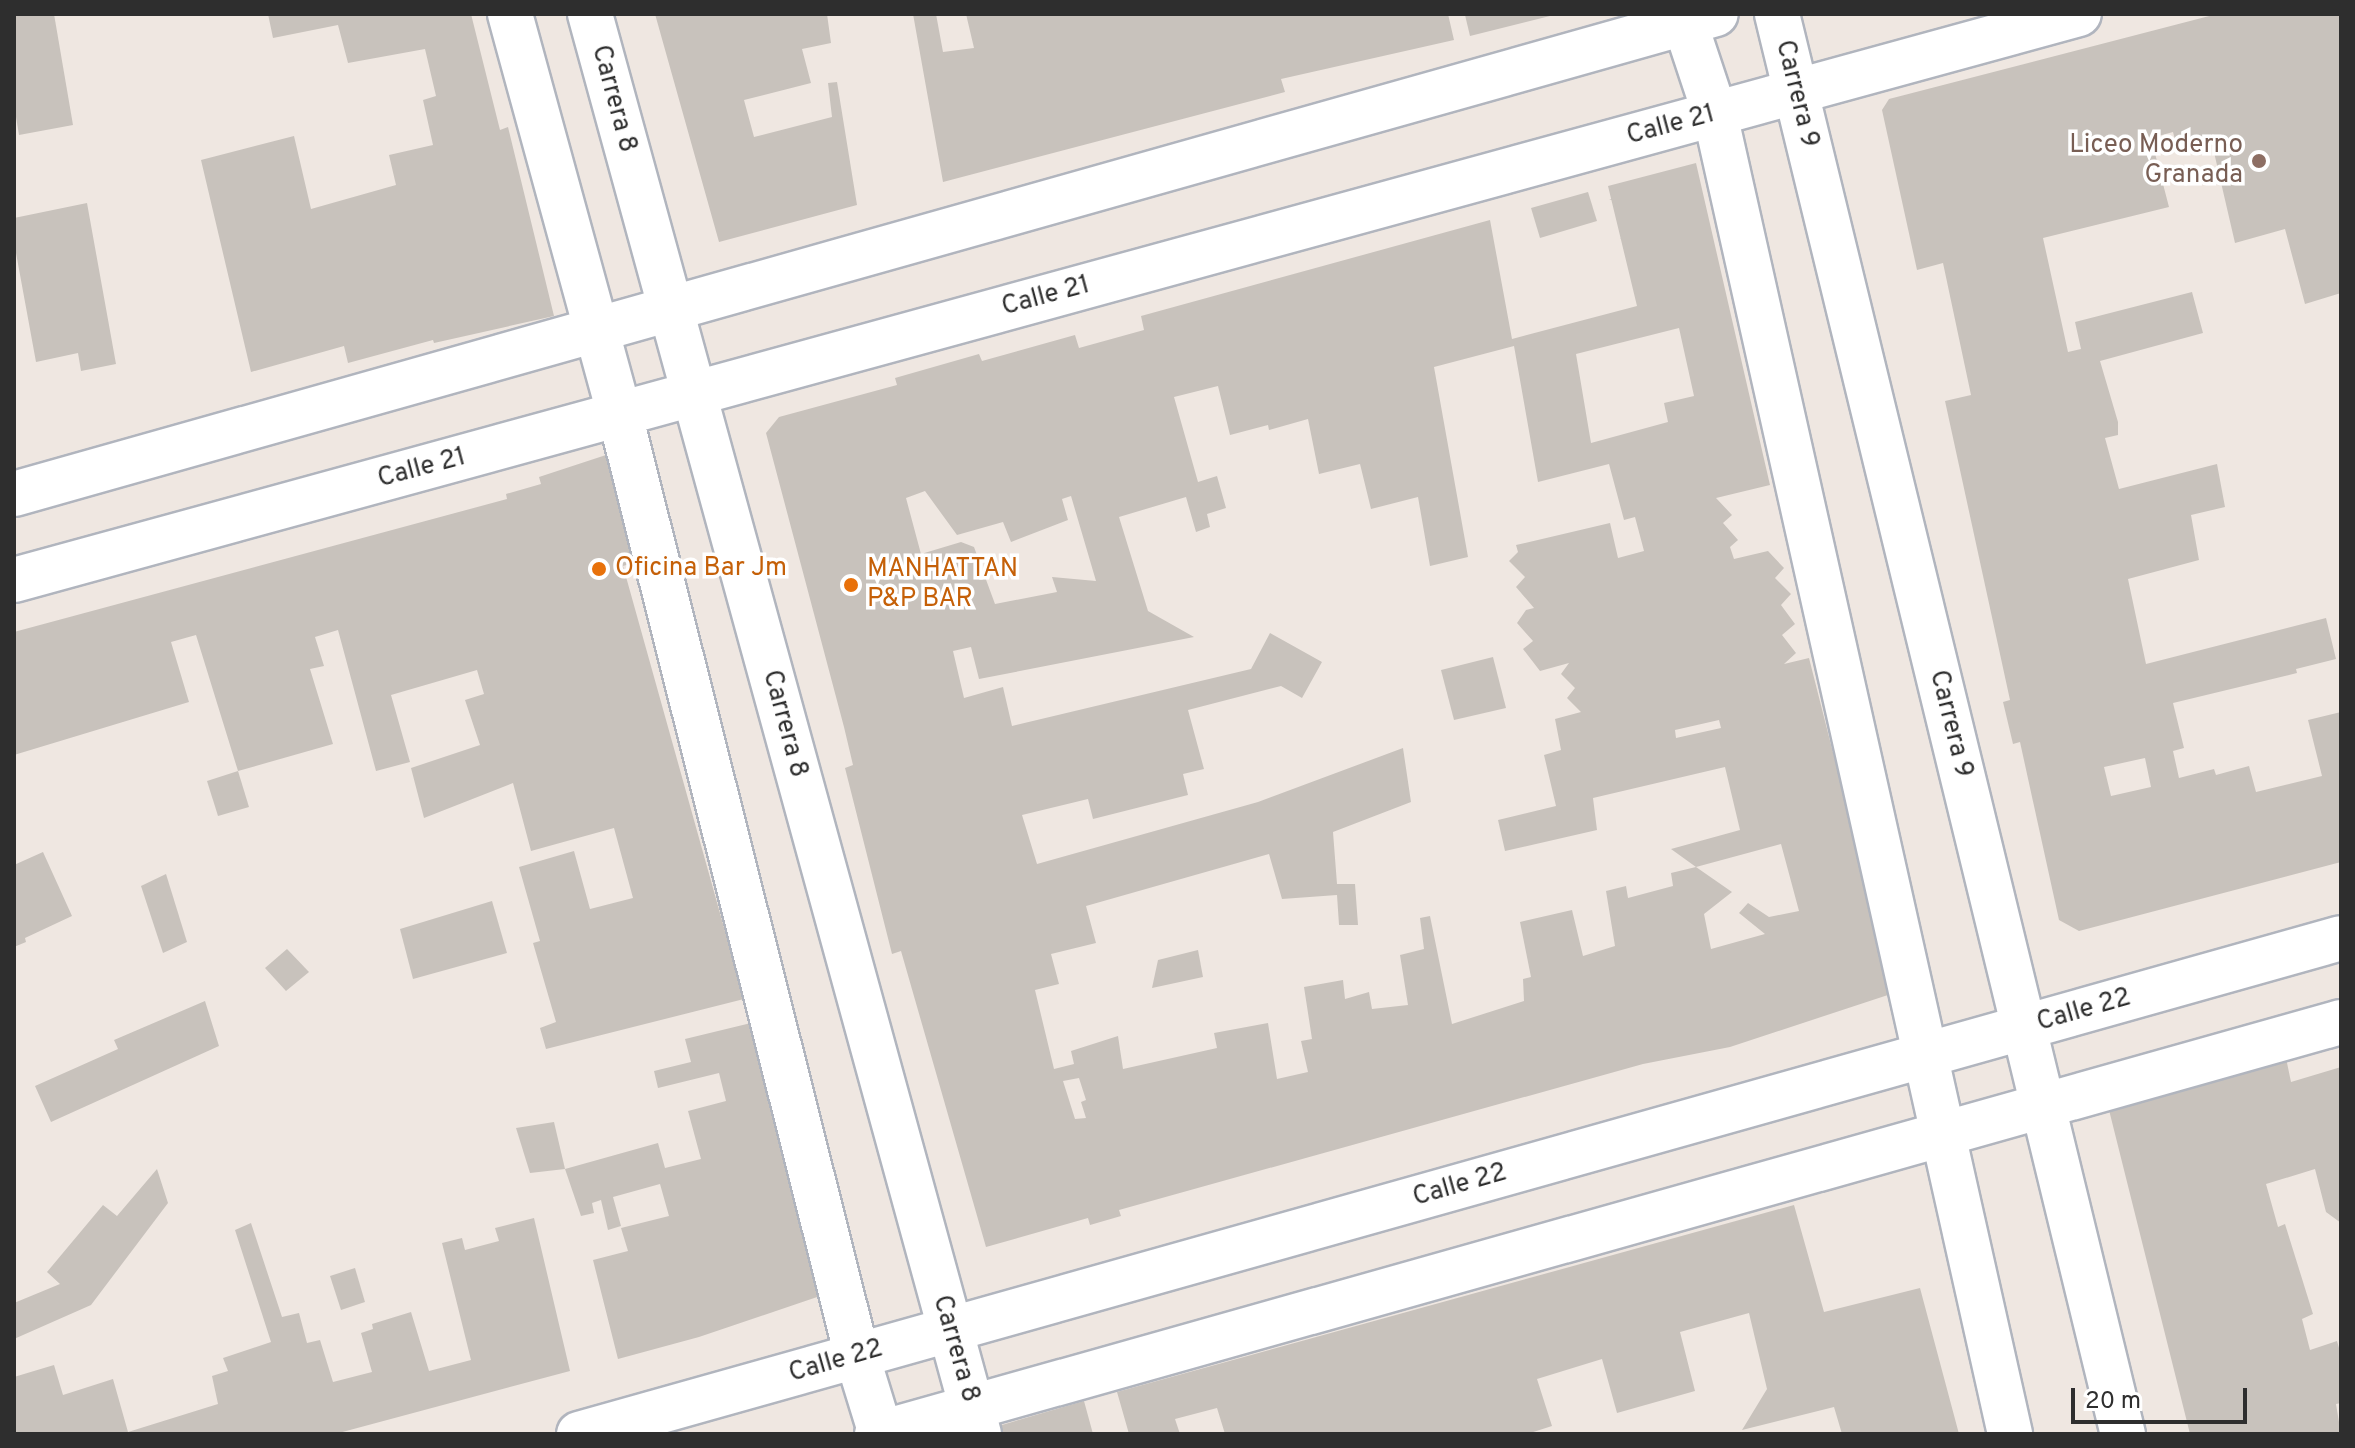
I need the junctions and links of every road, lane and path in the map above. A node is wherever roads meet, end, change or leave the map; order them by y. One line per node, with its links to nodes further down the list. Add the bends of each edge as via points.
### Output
1 (510, 14): 9 (street)
2 (590, 14): 8 (street, Carrera 8)
3 (1777, 14): 6 (street, Carrera 9)
4 (2079, 14): 6 (street, Calle 21)
5 (1694, 17): 7 (street); 8 (street)
6 (1796, 91): 7 (street, Calle 21); 16 (street, Carrera 9)
7 (1715, 114): 10 (street, Calle 21); 17 (street)
8 (669, 309): 9 (street); 10 (street, Carrera 8)
9 (596, 330): 11 (street); 12 (street)
10 (695, 393): 11 (street, Calle 21); 20 (street, Carrera 8)
11 (620, 415): 13 (street, Calle 21); 21 (street)
12 (14, 494)
13 (14, 580)
14 (2341, 938): 16 (street, Calle 22)
15 (2341, 1022): 18 (street)
16 (2024, 1028): 17 (street, Calle 22); 18 (street, Carrera 9)
17 (1922, 1055): 19 (street); 20 (street, Calle 22)
18 (2043, 1106): 19 (street); 26 (street, Carrera 9)
19 (1941, 1135): 22 (street); 25 (street)
20 (949, 1330): 21 (street, Calle 22); 22 (street, Carrera 8)
21 (857, 1356): 23 (street, Calle 22); 24 (street)
22 (976, 1421): 24 (street)
23 (579, 1434)
24 (880, 1434)
25 (2010, 1434)
26 (2123, 1434)

